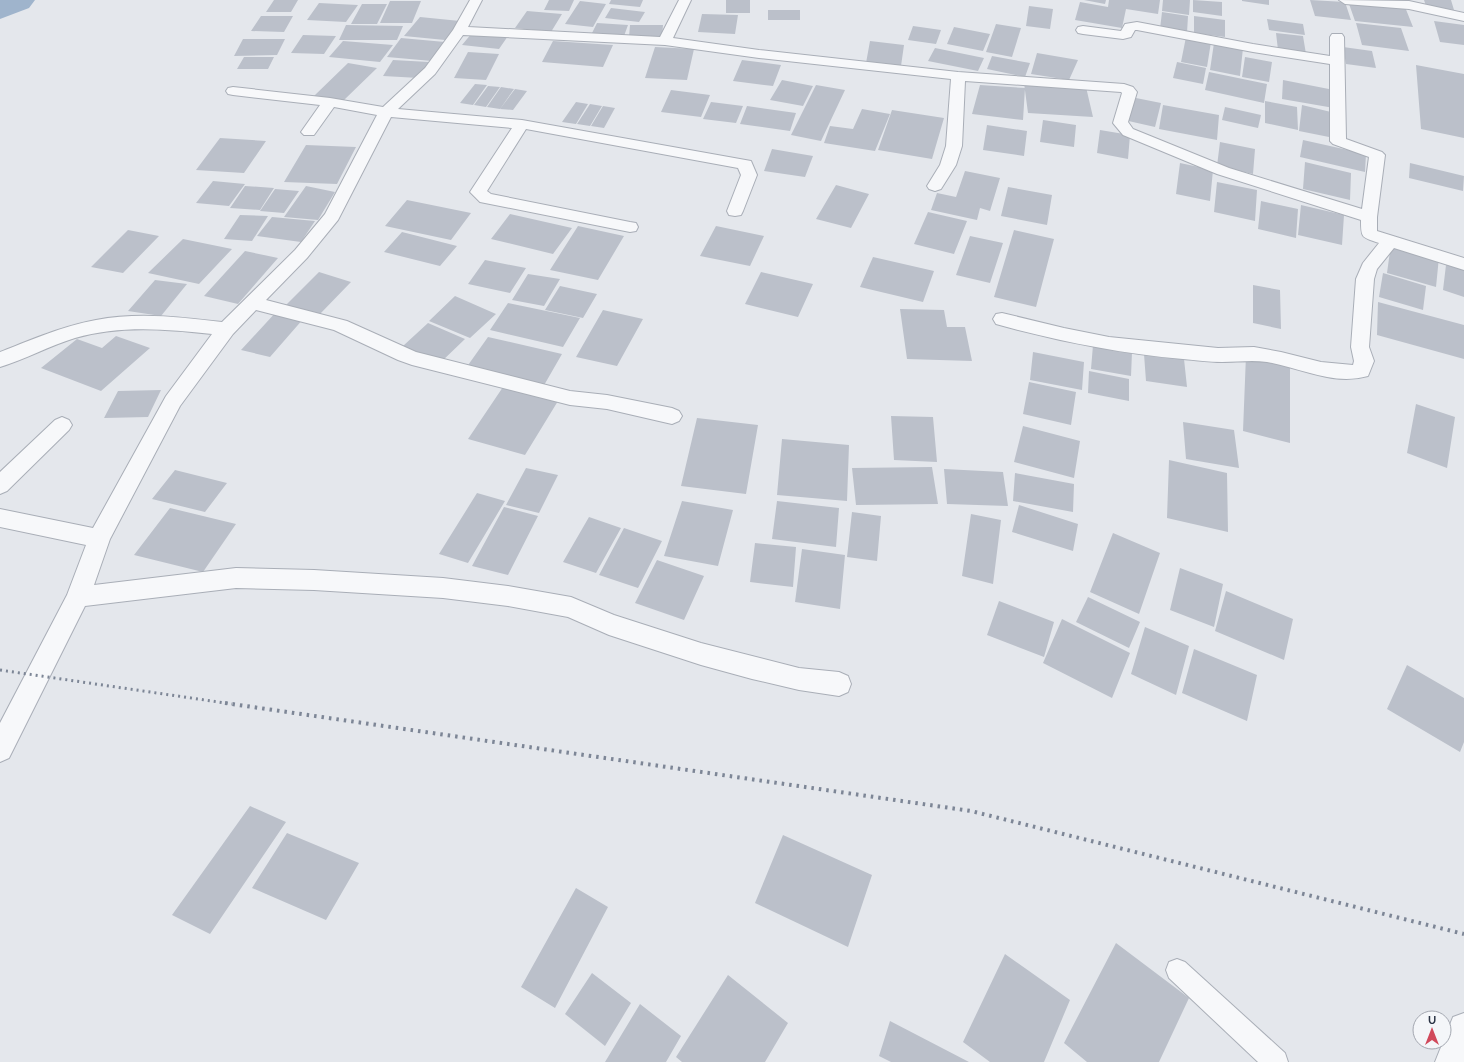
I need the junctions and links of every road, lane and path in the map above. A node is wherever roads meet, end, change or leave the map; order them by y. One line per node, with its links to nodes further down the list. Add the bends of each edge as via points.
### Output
1 (476, 0): 6 (street)
2 (685, 0): 8 (street)
3 (1345, 0): 4 (street, via 1409,5)
4 (1464, 17)
5 (1083, 30): 9 (street, via 1123,35 1130,27 1137,26)
6 (459, 31): 8 (street); 15 (street, via 430,71)
7 (1337, 37): 9 (street)
8 (665, 41): 10 (street)
9 (1338, 61): 20 (street, via 1338,141 1377,156)
10 (958, 76): 12 (street); 18 (street, via 954,146 948,165)
11 (1140, 81): 12 (street, via 1094,72)
12 (1068, 84): 20 (street, via 1129,90 1120,123 1128,132 1223,171)
13 (233, 91): 14 (street)
14 (330, 102): 15 (street); 17 (street)
15 (386, 112): 16 (street); 24 (street, via 332,216 301,254)
16 (522, 124): 19 (street, via 745,164 749,175); 21 (street, via 478,192 486,198)
17 (308, 132)
18 (935, 186)
19 (735, 211)
20 (1369, 217): 22 (street, via 1369,234)
21 (630, 227)
22 (1390, 241): 23 (street); 25 (street, via 1369,268 1365,279 1360,347 1364,361 1362,370 1354,372 1338,372 1279,357 1254,354 1220,355 1114,344)
23 (1464, 264)
24 (252, 303): 26 (street); 28 (street, via 352,329 412,358 570,398 607,402)
25 (1002, 320)
26 (226, 329): 27 (street, via 156,321 108,324 76,331); 32 (street, via 173,400)
27 (0, 360)
28 (672, 416)
29 (62, 425): 30 (street)
30 (0, 485)
31 (0, 518): 32 (street)
32 (99, 538): 33 (street)
33 (78, 597): 34 (street, via 236,578 443,588 571,607 609,624 701,654 799,679); 35 (street)
34 (839, 684)
35 (3, 739)
36 (1177, 970): 38 (lane)
37 (1464, 1028): 39 (street)
38 (1276, 1062)
39 (1451, 1062)

